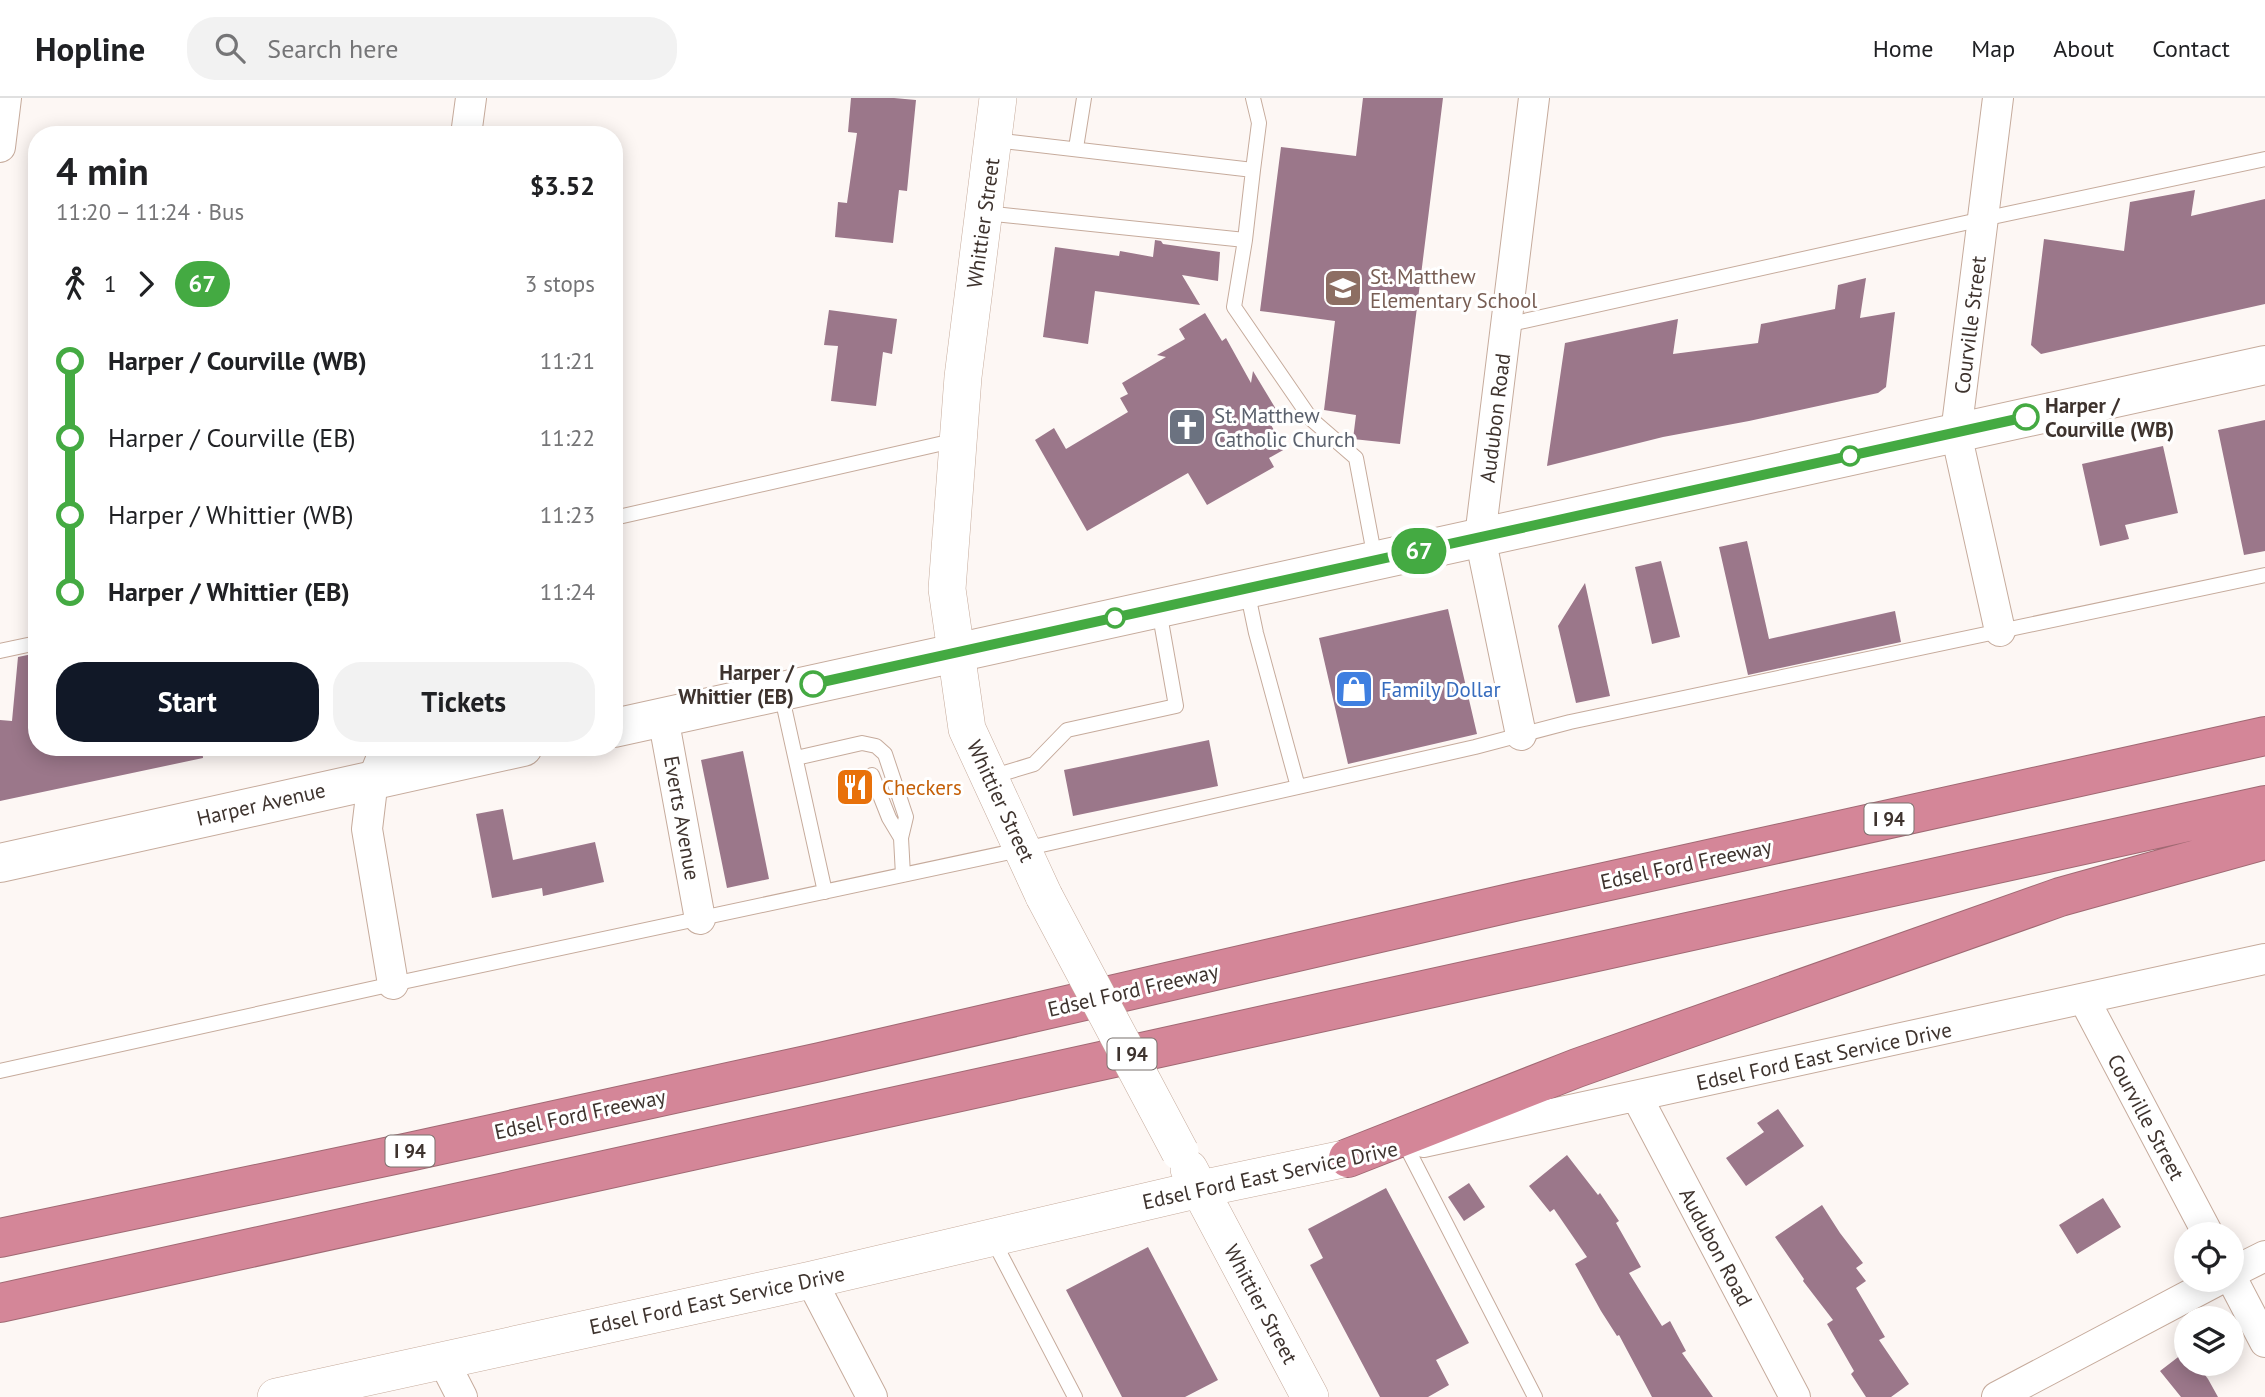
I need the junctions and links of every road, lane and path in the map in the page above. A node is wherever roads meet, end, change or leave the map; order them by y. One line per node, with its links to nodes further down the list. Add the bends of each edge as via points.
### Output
1 (6, 98): 10 (street)
2 (471, 98): 8 (street)
3 (999, 98): 9 (street, Whittier Street)
4 (1084, 98): 11 (lane)
5 (1253, 98): 13 (lane, via 1259,123)
6 (1534, 98): 17 (street, Audubon Road)
7 (1998, 98): 15 (street, Courville Street)
8 (467, 126)
9 (994, 140): 11 (lane); 14 (street, Whittier Street)
10 (0, 147)
11 (1076, 148): 13 (lane)
12 (2265, 159): 15 (lane)
13 (1253, 170): 16 (lane)
14 (984, 213): 16 (lane); 20 (street, Whittier Street)
15 (1983, 219): 17 (lane); 19 (street, Courville Street)
16 (1245, 240): 23 (lane, via 1234,307 1311,419 1356,458)
17 (1506, 325): 22 (street, Audubon Road)
18 (2265, 365): 19 (main road)
19 (1956, 433): 22 (main road); 27 (street, Courville Street)
20 (958, 439): 21 (lane); 30 (street, Whittier Street, via 947,589)
21 (623, 515)
22 (1480, 537): 23 (main road); 34 (street, Audubon Road)
23 (1375, 561): 25 (main road)
24 (2265, 575): 27 (lane)
25 (1247, 589): 26 (main road); 43 (lane)
26 (1159, 608): 30 (main road); 42 (lane, via 1176,706 1067,730 1034,764)
27 (2000, 631): 34 (lane)
28 (28, 645): 29 (lane)
29 (0, 651)
30 (957, 653): 31 (main road); 42 (street, Whittier Street, via 967,729)
31 (781, 692): 32 (main road); 39 (lane)
32 (663, 717): 33 (main road); 51 (street, Everts Avenue)
33 (623, 726)
34 (1521, 735): 43 (lane)
35 (2265, 736): 61 (highway, Edsel Ford Freeway / I 94, via 820,1062)
36 (851, 746): 38 (lane); 39 (lane); 45 (lane, via 876,746 885,754 906,817)
37 (442, 756): 40 (main road, Harper Avenue)
38 (867, 756)
39 (796, 758): 50 (lane)
40 (379, 763): 48 (main road, Harper Avenue); 53 (street, via 367,829)
41 (872, 775): 45 (lane)
42 (990, 778): 47 (street, Whittier Street)
43 (1298, 788): 47 (lane)
44 (2265, 805): 68 (highway, I 94)
45 (901, 838): 49 (lane)
46 (2265, 840): 58 (highway, via 2060,897 1577,1068)
47 (1024, 849): 49 (lane); 59 (street, Whittier Street, bridge, via 1044,896)
48 (0, 863)
49 (903, 875): 50 (lane)
50 (825, 892): 51 (lane)
51 (700, 919): 53 (lane)
52 (2265, 959): 54 (street, Edsel Ford East Service Drive)
53 (394, 984): 55 (lane)
54 (2084, 999): 56 (street, Edsel Ford East Service Drive); 60 (street, Courville Street)
55 (0, 1071)
56 (1637, 1097): 57 (street, Edsel Ford East Service Drive); 77 (street, Audubon Road)
57 (1406, 1146): 58 (street, Edsel Ford East Service Drive); 76 (lane)
58 (1348, 1158): 59 (street, Edsel Ford East Service Drive)
59 (1200, 1189): 62 (street, Edsel Ford East Service Drive); 75 (street, Whittier Street)
60 (2202, 1222)
61 (0, 1238)
62 (992, 1238): 65 (street, Edsel Ford East Service Drive); 74 (lane)
63 (2265, 1256): 64 (street)
64 (2244, 1268)
65 (810, 1280): 70 (street, Edsel Ford East Service Drive); 73 (street)
66 (2195, 1292): 78 (street)
67 (2240, 1292): 69 (street)
68 (0, 1303)
69 (2265, 1342)
70 (443, 1360): 71 (street, Edsel Ford East Service Drive); 72 (street)
71 (276, 1397)
72 (462, 1397)
73 (872, 1397)
74 (1075, 1397)
75 (1310, 1397)
76 (1535, 1397)
77 (1795, 1397)
78 (1997, 1397)

